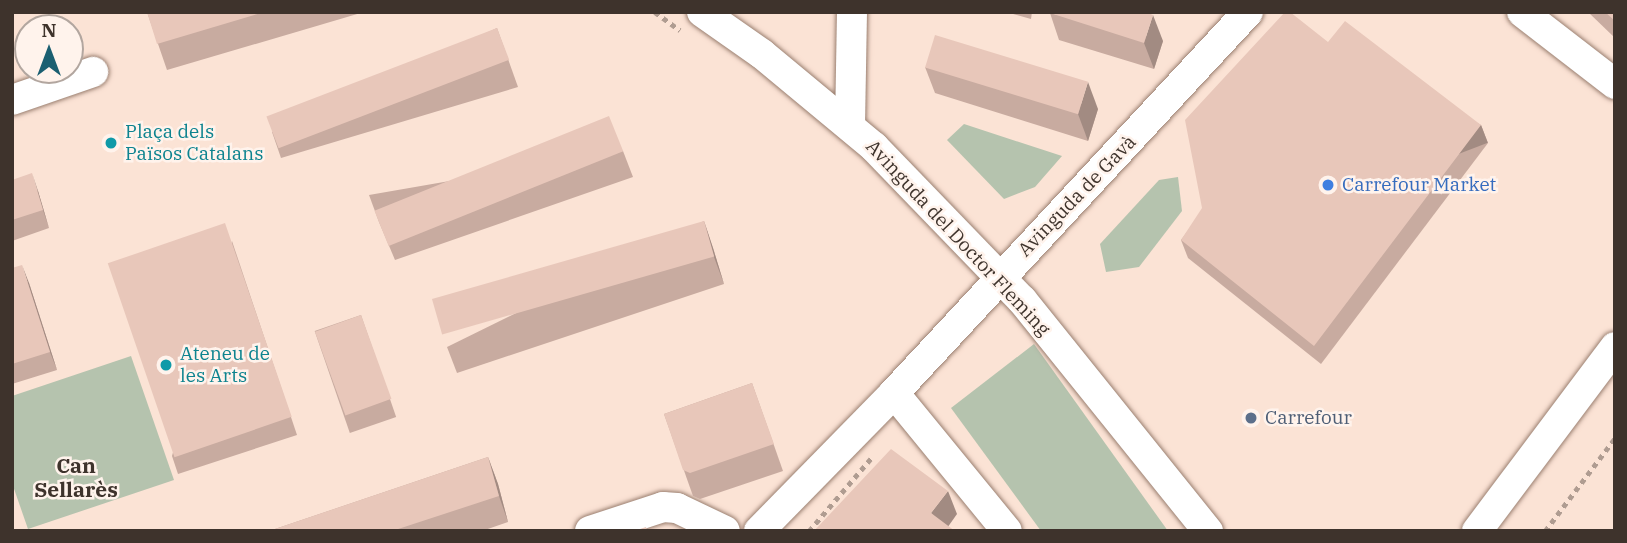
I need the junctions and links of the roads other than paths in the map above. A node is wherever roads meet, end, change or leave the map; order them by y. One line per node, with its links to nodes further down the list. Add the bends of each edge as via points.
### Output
1 (852, 12): 8 (street)
2 (1248, 12): 9 (street, Avinguda de Gavà)
3 (1522, 12): 6 (street)
4 (694, 23): 8 (street, Avinguda del Doctor Fleming)
5 (93, 72): 7 (street)
6 (1615, 84)
7 (12, 100)
8 (850, 126): 9 (street, Avinguda del Doctor Fleming)
9 (999, 277): 11 (street, Avinguda de Gavà); 16 (street, Avinguda del Doctor Fleming)
10 (1615, 347): 17 (street)
11 (894, 393): 14 (street, Avinguda de Gavà); 15 (street)
12 (590, 531): 13 (street, via 663,507 677,508)
13 (725, 531)
14 (759, 531)
15 (1007, 531)
16 (1208, 531)
17 (1477, 531)

